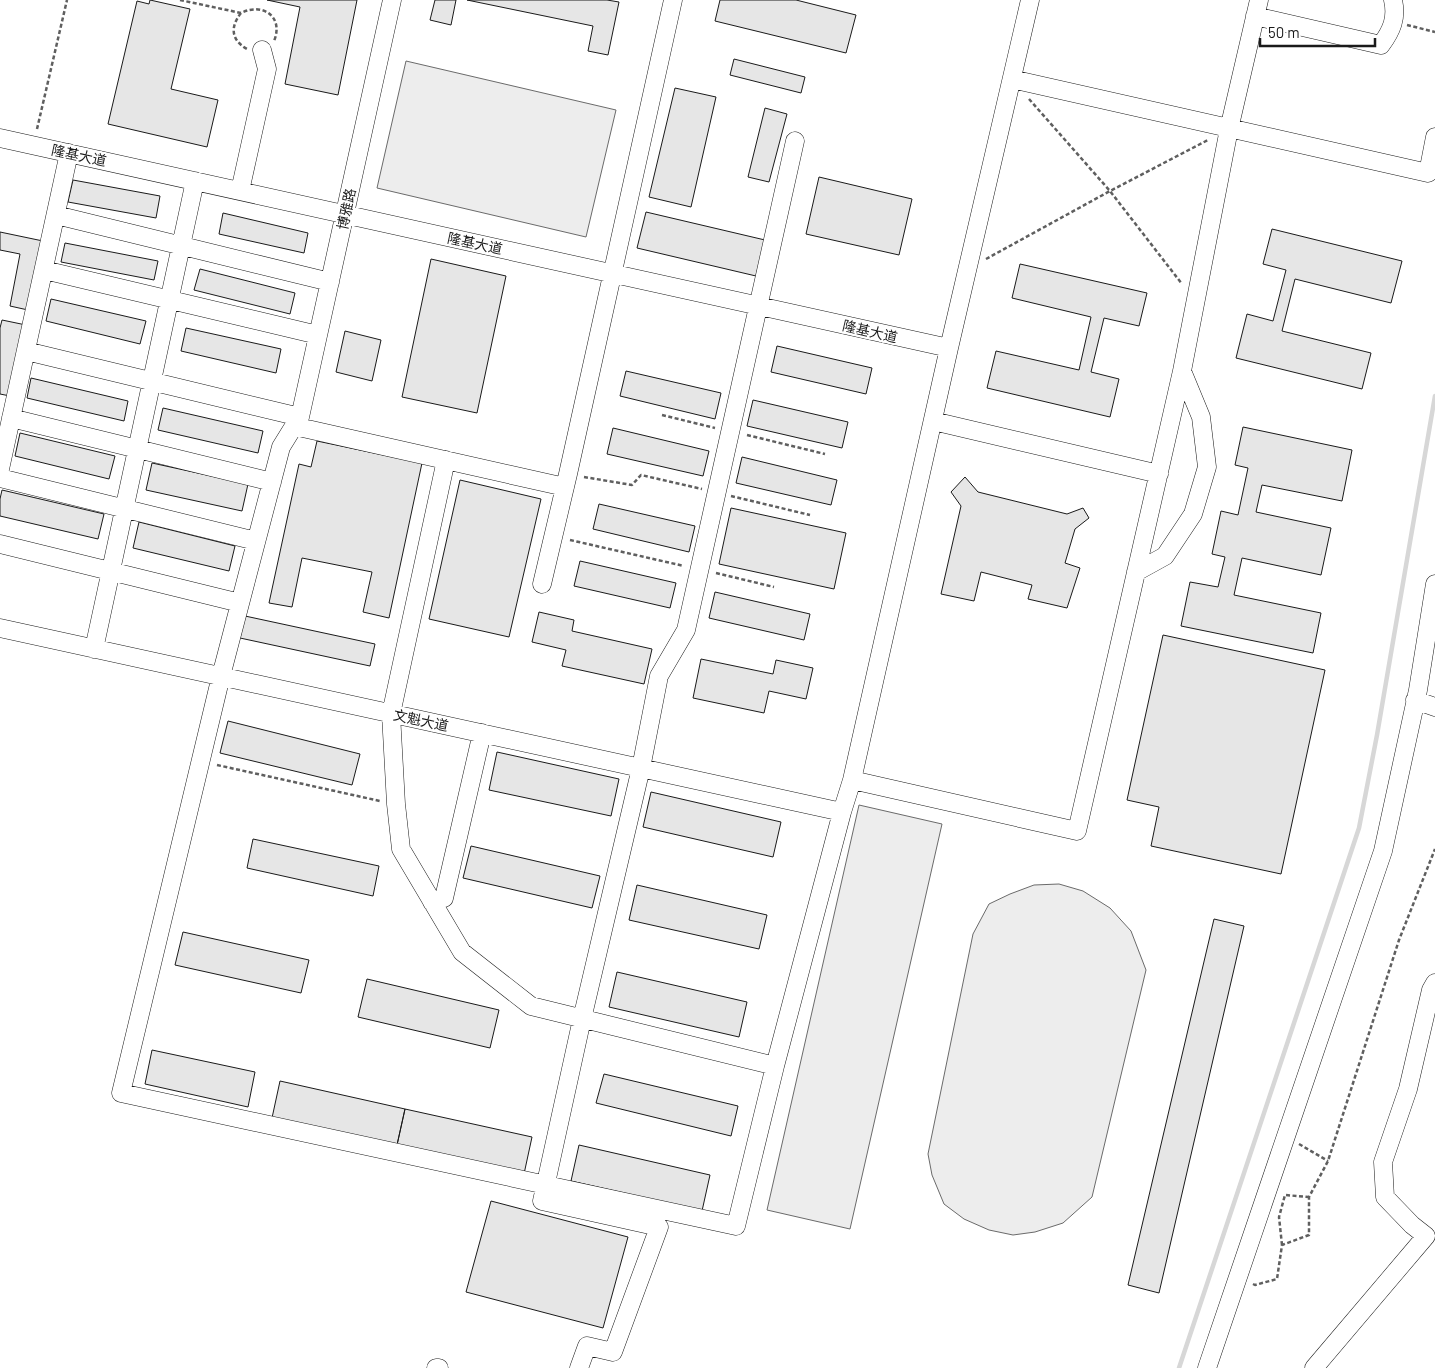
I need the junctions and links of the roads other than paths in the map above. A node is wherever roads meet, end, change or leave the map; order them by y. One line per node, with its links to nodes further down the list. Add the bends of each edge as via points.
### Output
1 (392, 0): 15 (street, 博雅路)
2 (672, 0): 19 (street)
3 (1030, 0): 7 (street)
4 (1393, 0): 5 (street, via 1394,22 1381,45)
5 (1257, 8): 8 (street)
6 (262, 50): 14 (street, via 267,69)
7 (1012, 80): 8 (street); 24 (street)
8 (1229, 129): 9 (street, via 1428,173); 26 (street)
9 (1435, 137)
10 (0, 138): 12 (street, 隆基大道)
11 (795, 141): 22 (street)
12 (69, 153): 13 (street, 隆基大道); 16 (street)
13 (195, 181): 14 (street, 隆基大道); 17 (street)
14 (240, 191): 15 (street, 隆基大道)
15 (344, 214): 19 (street, 隆基大道); 20 (street, 博雅路)
16 (56, 215): 17 (street); 18 (street)
17 (181, 246): 20 (street); 21 (street)
18 (44, 270): 21 (street); 25 (street)
19 (612, 273): 22 (street, 隆基大道); 36 (street)
20 (330, 282): 23 (street, 博雅路)
21 (170, 300): 23 (street); 27 (street)
22 (758, 306): 24 (street, 隆基大道); 53 (street, via 686,630 658,676)
23 (318, 335): 30 (street, 博雅路)
24 (949, 348): 29 (street)
25 (26, 351): 27 (street); 28 (street)
26 (1182, 372): 34 (street); 42 (street, via 1201,417 1206,467 1193,514 1165,556)
27 (152, 382): 30 (street); 31 (street)
28 (11, 418): 31 (street); 33 (street)
29 (933, 421): 34 (street); 54 (street)
30 (297, 422): 32 (street); 37 (street, 博雅路, via 281,447)
31 (138, 448): 37 (street); 38 (street)
32 (446, 460): 36 (street); 51 (street)
33 (0, 469)
34 (1158, 474): 42 (street)
35 (0, 478): 38 (street)
36 (566, 480): 43 (street)
37 (272, 482): 39 (street, 博雅路)
38 (124, 508): 39 (street); 41 (street)
39 (256, 541): 45 (street, 博雅路)
40 (0, 544): 41 (street)
41 (111, 572): 45 (street); 47 (street)
42 (1136, 572): 54 (street, via 1078,831)
43 (542, 584)
44 (1435, 584): 49 (street)
45 (240, 603): 48 (street, 博雅路)
46 (0, 628): 47 (street, 文魁大道)
47 (94, 649): 48 (street, 文魁大道)
48 (221, 676): 51 (street, 文魁大道); 60 (street, 博雅路, via 121,1093)
49 (1416, 700): 50 (street); 63 (street, via 1383,851)
50 (1435, 707)
51 (391, 714): 52 (street, 文魁大道); 56 (street, via 401,849)
52 (482, 733): 53 (street, 文魁大道); 56 (street, via 444,898)
53 (641, 768): 55 (street, 文魁大道); 58 (street)
54 (852, 780): 55 (street)
55 (842, 812): 59 (street)
56 (432, 902): 58 (street, via 462,952 531,1006)
57 (1435, 983): 61 (street, via 1408,1089 1383,1162 1385,1197 1412,1226)
58 (582, 1019): 59 (street); 60 (street)
59 (775, 1066): 60 (street, via 736,1226)
60 (545, 1184): 62 (street, via 542,1201 660,1227 613,1352 587,1346)
61 (1431, 1231): 64 (street)
62 (579, 1368)
63 (1207, 1368)
64 (1314, 1368)

